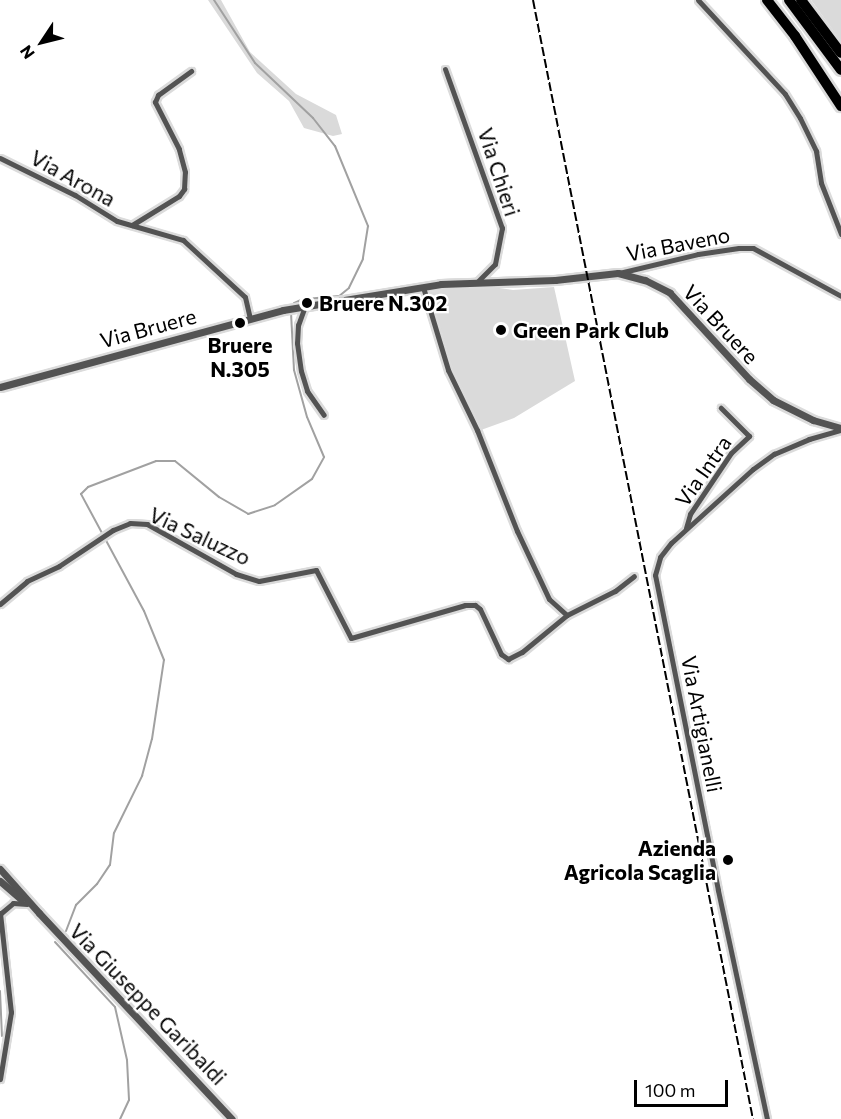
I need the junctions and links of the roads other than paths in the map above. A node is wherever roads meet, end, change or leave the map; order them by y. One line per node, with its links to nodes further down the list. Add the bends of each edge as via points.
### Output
1 (698, 0): 12 (street, via 785,94 800,118 816,151 822,183)
2 (767, 0): 9 (highway)
3 (789, 0): 8 (highway)
4 (801, 0): 5 (highway)
5 (841, 53)
6 (445, 69): 14 (street, Via Chieri, via 502,228 495,264)
7 (191, 70): 11 (street, Via Arona, via 155,102 179,149 185,172 183,189)
8 (841, 70)
9 (841, 106)
10 (0, 158): 11 (street, Via Arona, via 117,221)
11 (132, 225): 18 (street, Via Arona, via 183,240 244,297)
12 (841, 234)
13 (618, 273): 14 (street, Via Bruere); 16 (street, Via Baveno, via 698,254 753,248); 22 (street, Via Bruere, via 645,280 670,294 772,400)
14 (477, 282): 15 (street, Via Bruere)
15 (423, 287): 17 (street, Via Bruere); 26 (street, via 448,370 477,429 517,531 549,599)
16 (841, 296)
17 (305, 306): 18 (street, Via Bruere); 21 (street, via 298,325 301,371 307,391)
18 (250, 318): 19 (street, Via Bruere)
19 (0, 387)
20 (721, 408): 23 (street, Via Intra, via 749,436 731,453 690,514)
21 (324, 415)
22 (841, 429): 23 (street, Via Artigianelli, via 774,454)
23 (685, 530): 33 (street, Via Artigianelli, via 660,556 656,575)
24 (634, 576): 26 (street, via 615,591)
25 (0, 604): 26 (street, Via Saluzzo, via 27,581 130,523 147,524 236,574 259,581 316,570 351,638 475,605 501,654 508,659)
26 (567, 615)
27 (1, 874): 28 (street); 29 (street)
28 (27, 904): 29 (street); 30 (street, via 13,903)
29 (39, 913): 32 (street, Via Giuseppe Garibaldi)
30 (0, 914): 31 (street, via 11,1012)
31 (0, 1079)
32 (232, 1119)
33 (767, 1119)

